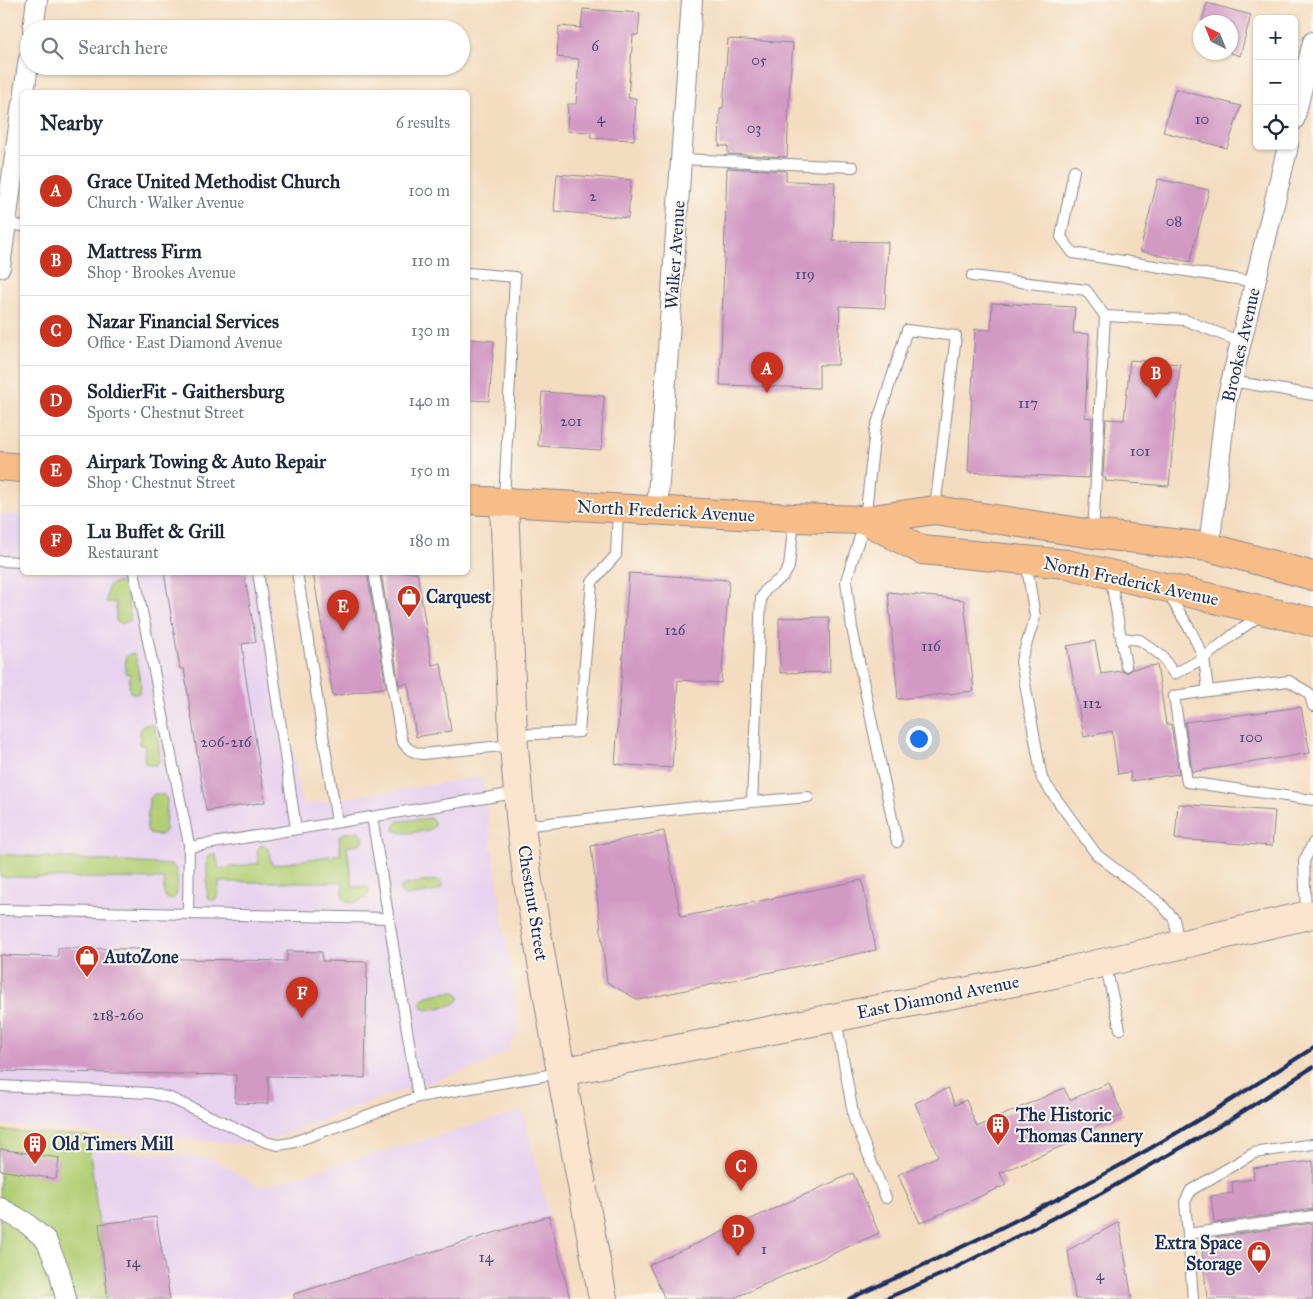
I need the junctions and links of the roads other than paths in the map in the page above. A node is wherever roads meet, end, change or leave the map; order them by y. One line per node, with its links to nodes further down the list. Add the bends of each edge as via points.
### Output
1 (37, 0): 3 (street)
2 (692, 0): 10 (street, Walker Avenue)
3 (34, 20)
4 (1313, 42): 7 (street)
5 (27, 75): 6 (street)
6 (24, 90)
7 (1298, 105)
8 (20, 124): 13 (street)
9 (1287, 150): 17 (street, Brookes Avenue)
10 (682, 158): 11 (lane); 28 (street, Walker Avenue)
11 (853, 167)
12 (1074, 170): 17 (lane, via 1061,236 1073,253)
13 (10, 224): 14 (street)
14 (0, 267)
15 (470, 273): 25 (lane, via 515,278)
16 (972, 276): 18 (lane, via 1086,290)
17 (1256, 282): 19 (street, Brookes Avenue)
18 (1105, 316): 19 (lane, via 1185,320); 31 (lane)
19 (1241, 342): 20 (street, Brookes Avenue)
20 (1232, 381): 21 (lane); 32 (street, Brookes Avenue, via 1226,404)
21 (1313, 395)
22 (0, 466): 23 (main road)
23 (20, 468)
24 (470, 500): 25 (main road, North Frederick Avenue)
25 (504, 502): 26 (main road, North Frederick Avenue); 50 (street, Chestnut Street)
26 (618, 509): 28 (main road, North Frederick Avenue); 50 (lane, via 616,555 592,582 578,732)
27 (935, 510): 30 (main road, North Frederick Avenue); 30 (lane, via 956,336 907,330 876,430); 31 (main road, North Frederick Avenue)
28 (657, 511): 29 (main road, North Frederick Avenue)
29 (794, 518): 30 (main road, North Frederick Avenue); 54 (lane, via 790,567 761,598)
30 (865, 520): 33 (main road, North Frederick Avenue, via 922,550); 59 (lane, via 846,582 852,628)
31 (1093, 534): 32 (main road, North Frederick Avenue)
32 (1210, 547): 41 (main road, North Frederick Avenue)
33 (1025, 559): 36 (main road, North Frederick Avenue); 66 (lane, via 1035,617 1021,661 1042,779 1097,856 1160,903 1174,919)
34 (0, 561): 35 (lane)
35 (20, 562)
36 (1110, 574): 42 (main road, North Frederick Avenue); 45 (lane)
37 (135, 575): 61 (lane)
38 (258, 575): 58 (lane)
39 (296, 575): 56 (lane)
40 (374, 575): 50 (lane, via 404,744 415,753 422,754)
41 (1313, 576)
42 (1164, 587): 43 (main road, North Frederick Avenue); 46 (lane)
43 (1267, 611): 44 (main road, North Frederick Avenue); 46 (lane)
44 (1313, 622)
45 (1122, 638): 46 (lane, via 1140,640 1162,656 1174,674); 47 (lane)
46 (1204, 658): 48 (lane)
47 (1126, 666)
48 (1208, 691): 49 (lane, via 1289,681 1309,692); 53 (lane, via 1174,696 1187,782)
49 (1313, 706)
50 (513, 740): 51 (street, Chestnut Street)
51 (518, 792): 55 (lane); 57 (street, Chestnut Street)
52 (808, 798): 54 (lane)
53 (1313, 800)
54 (752, 802): 57 (lane)
55 (372, 816): 56 (lane); 65 (lane)
56 (337, 822): 58 (lane)
57 (521, 826): 70 (street, Chestnut Street)
58 (296, 829): 61 (lane)
59 (897, 842)
60 (1313, 843): 64 (lane, via 1304,861)
61 (189, 847): 63 (lane)
62 (0, 910): 63 (lane)
63 (188, 914): 65 (lane)
64 (1310, 915): 66 (street, East Diamond Avenue)
65 (389, 918): 72 (lane)
66 (1179, 945): 67 (street, East Diamond Avenue)
67 (1105, 962): 68 (street, East Diamond Avenue); 69 (lane)
68 (836, 1018): 70 (street, East Diamond Avenue); 74 (lane, via 854,1119)
69 (1120, 1029)
70 (561, 1072): 72 (lane); 79 (street, Chestnut Street)
71 (0, 1086): 72 (lane, via 160,1095 278,1145)
72 (418, 1097)
73 (1313, 1144): 77 (lane, via 1254,1153 1192,1190 1185,1202)
74 (886, 1198)
75 (0, 1208): 78 (street, via 25,1222 46,1240 59,1270)
76 (1313, 1216): 77 (lane)
77 (1188, 1234): 80 (lane)
78 (66, 1299)
79 (603, 1299)
80 (1193, 1299)

